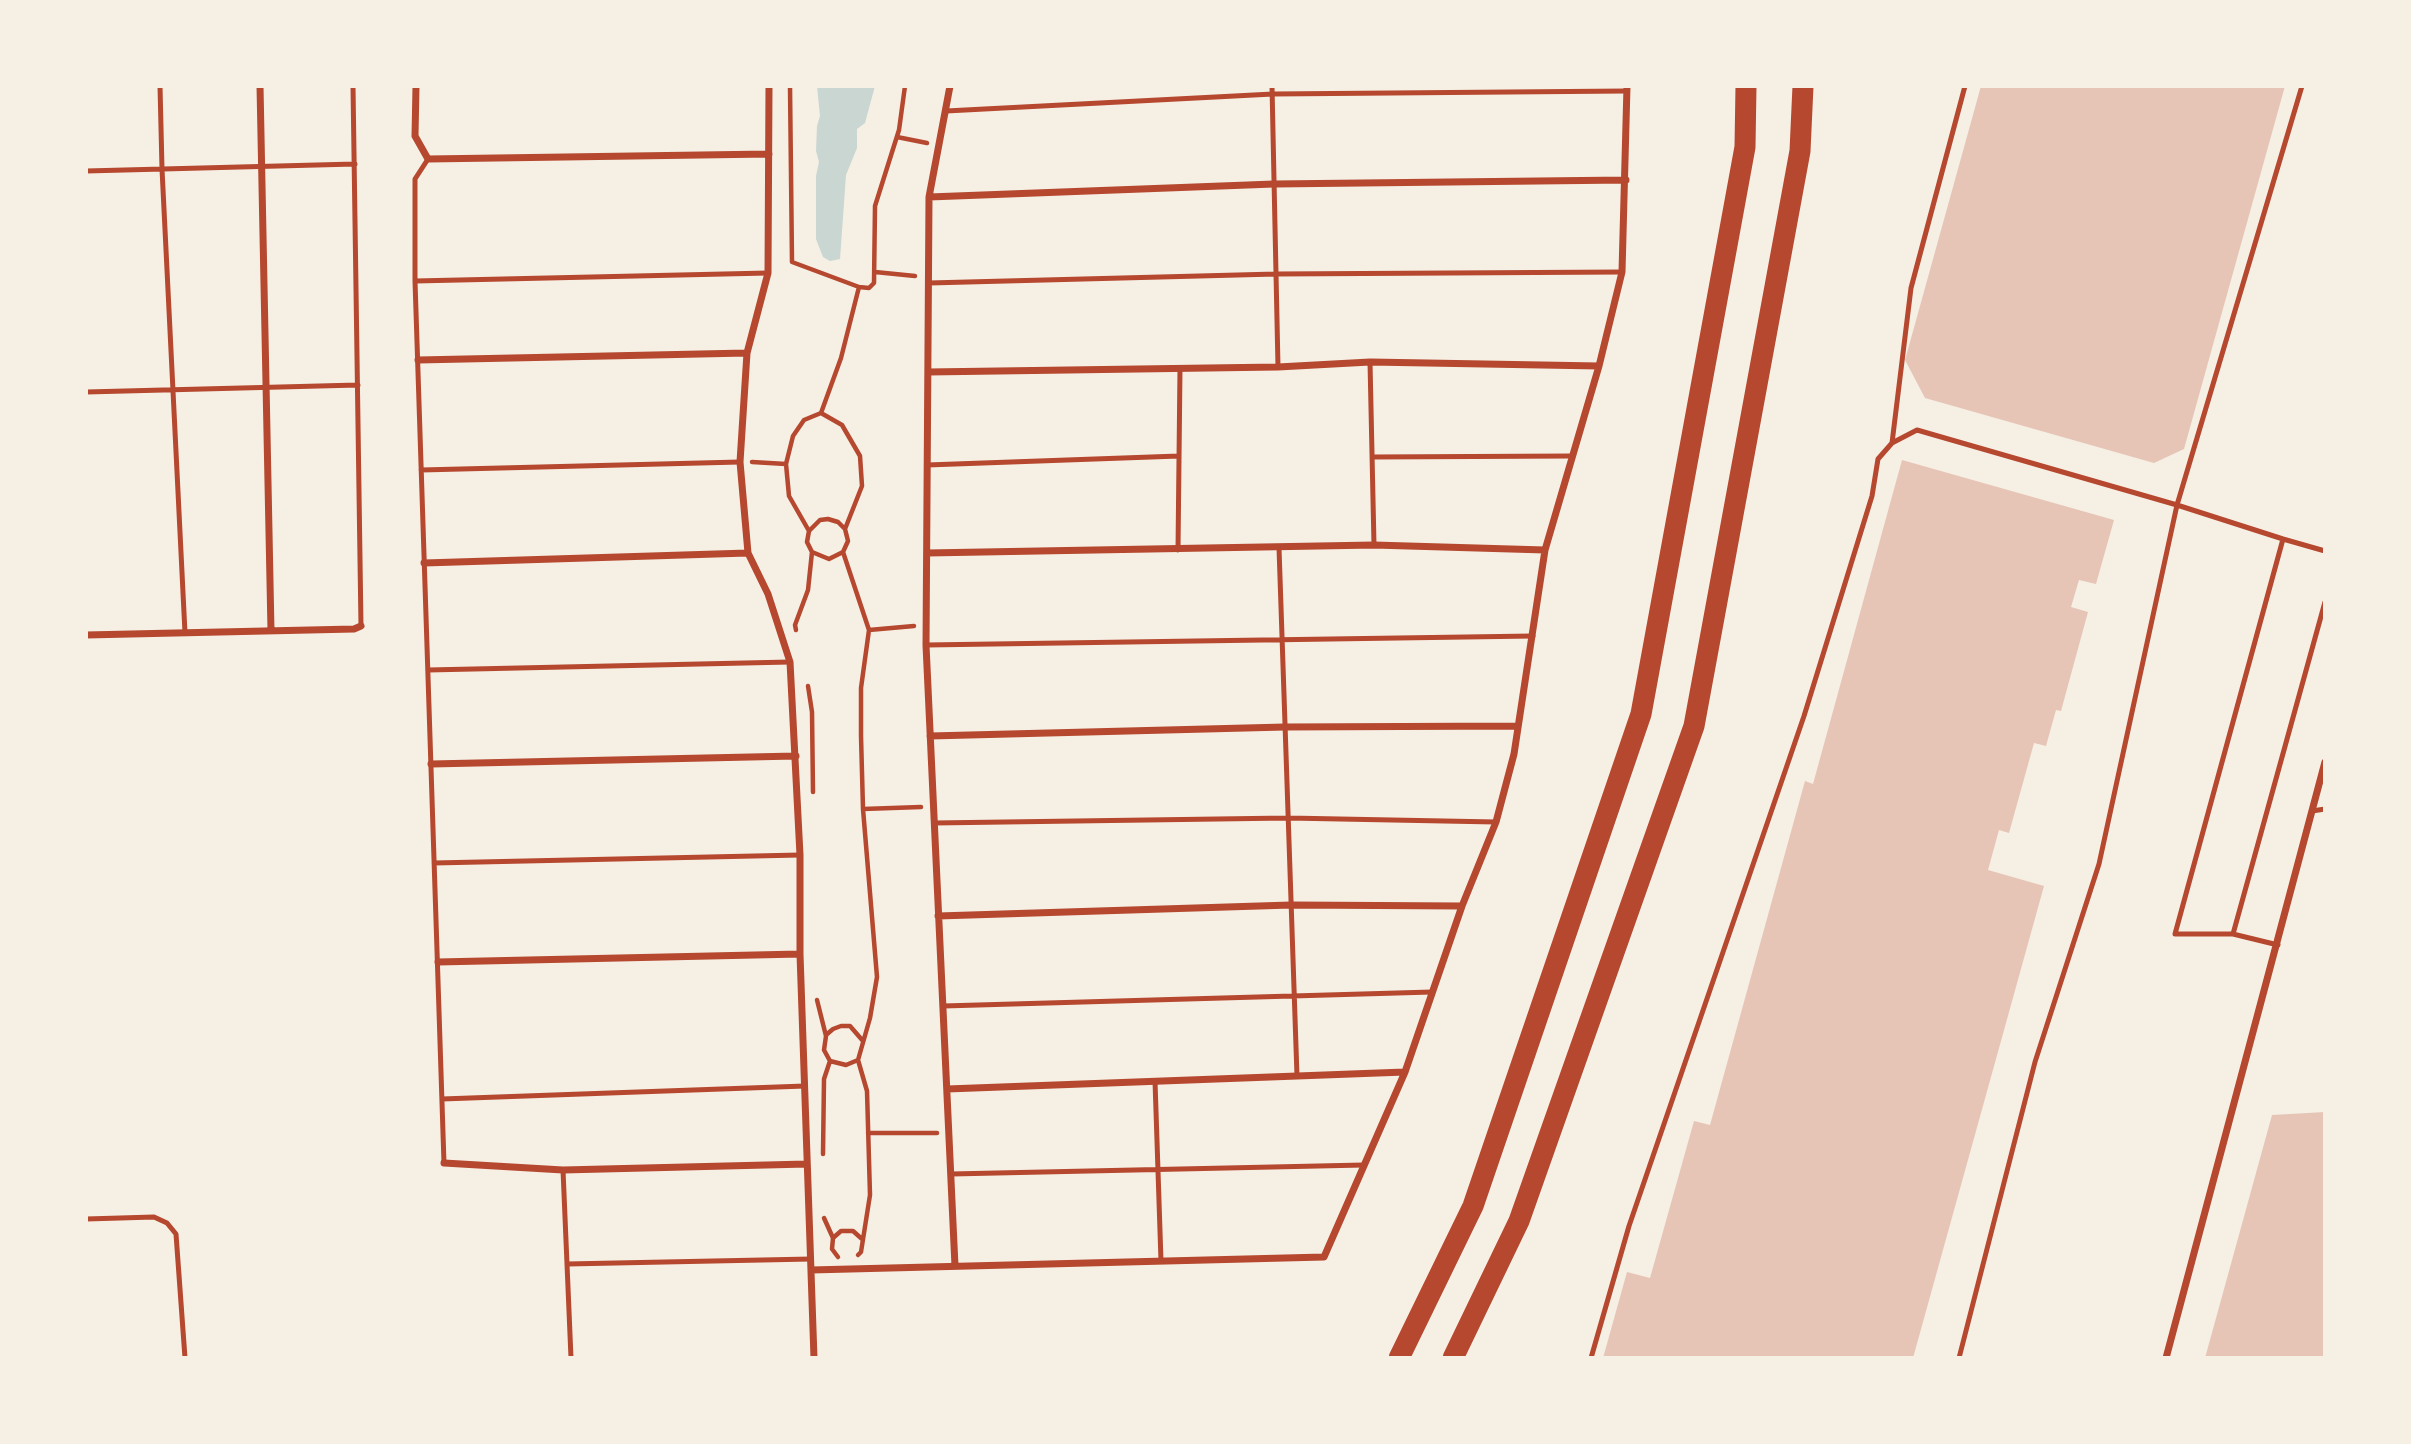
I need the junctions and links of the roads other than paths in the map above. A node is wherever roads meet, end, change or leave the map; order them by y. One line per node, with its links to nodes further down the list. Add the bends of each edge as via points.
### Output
1 (160, 86): 19 (lane)
2 (260, 86): 18 (street)
3 (353, 86): 17 (lane)
4 (416, 86): 16 (street, via 415,136)
5 (769, 86): 15 (street)
6 (950, 86): 14 (street)
7 (1272, 86): 13 (lane)
8 (1746, 86): 111 (highway, via 1745,147 1641,714 1474,1206)
9 (1802, 86): 112 (highway, via 1800,151 1694,726 1519,1221)
10 (1965, 86): 40 (lane, via 1911,288)
11 (2302, 86): 47 (lane)
12 (1627, 89): 13 (lane); 21 (street)
13 (1273, 94): 14 (lane); 22 (lane)
14 (946, 111): 23 (street)
15 (769, 154): 16 (street); 25 (street)
16 (428, 159): 28 (lane, via 415,179)
17 (355, 164): 18 (lane); 36 (lane)
18 (262, 167): 19 (lane); 37 (street)
19 (162, 169): 20 (lane); 38 (lane)
20 (86, 171)
21 (1626, 180): 22 (street); 24 (street)
22 (1274, 184): 23 (street); 26 (lane)
23 (929, 197): 27 (street)
24 (1622, 272): 26 (lane); 32 (street)
25 (768, 273): 28 (lane); 29 (street)
26 (1276, 274): 27 (lane); 33 (lane)
27 (928, 280): 35 (street)
28 (415, 281): 30 (lane)
29 (747, 353): 30 (street); 44 (street)
30 (418, 360): 46 (lane)
31 (1370, 362): 32 (street); 33 (street); 43 (lane)
32 (1599, 366): 42 (street)
33 (1278, 367): 34 (street)
34 (1181, 368): 35 (street); 41 (lane)
35 (928, 372): 45 (street)
36 (358, 385): 37 (lane); 58 (lane)
37 (266, 388): 38 (lane); 59 (street)
38 (172, 390): 39 (lane); 60 (lane)
39 (86, 392)
40 (1892, 443): 47 (lane, via 1917,430); 113 (lane, via 1878,459 1872,496 1804,716 1629,1226)
41 (1180, 456): 45 (lane); 51 (lane)
42 (1572, 456): 43 (lane); 52 (street)
43 (1372, 457): 49 (lane)
44 (740, 462): 46 (lane); 54 (street)
45 (927, 465): 55 (street)
46 (421, 470): 56 (lane)
47 (2177, 505): 48 (lane); 114 (lane, via 2099,864 2035,1062)
48 (2283, 540): 53 (lane); 83 (lane, via 2175,934)
49 (1374, 545): 50 (street); 52 (street)
50 (1279, 548): 51 (street); 63 (lane)
51 (1178, 550): 55 (street)
52 (1545, 550): 62 (street)
53 (2325, 551)
54 (748, 553): 56 (street); 65 (street, via 768,594)
55 (927, 554): 64 (street)
56 (424, 563): 66 (lane)
57 (2325, 602): 83 (lane)
58 (361, 626): 59 (street)
59 (271, 631): 60 (street)
60 (185, 633): 61 (street)
61 (86, 635)
62 (1533, 636): 63 (lane); 67 (street)
63 (1282, 640): 64 (lane); 68 (lane)
64 (926, 645): 69 (street)
65 (790, 662): 66 (lane); 70 (street)
66 (428, 670): 72 (lane)
67 (1518, 726): 68 (street); 76 (street)
68 (1285, 727): 69 (street); 75 (lane)
69 (930, 736): 77 (street)
70 (796, 756): 72 (street); 78 (street)
71 (2325, 762): 74 (street)
72 (431, 764): 79 (lane)
73 (2325, 809): 74 (lane)
74 (2312, 811): 84 (street)
75 (1288, 818): 76 (lane); 77 (lane); 80 (lane)
76 (1496, 822): 81 (street)
77 (934, 823): 82 (street)
78 (800, 855): 79 (lane); 85 (street)
79 (434, 863): 86 (lane)
80 (1291, 905): 81 (street); 82 (street); 88 (lane)
81 (1462, 906): 87 (street)
82 (938, 916): 89 (street)
83 (2234, 934): 84 (lane)
84 (2277, 945): 115 (street)
85 (800, 954): 86 (street); 93 (street)
86 (438, 962): 95 (lane)
87 (1432, 992): 88 (lane); 90 (street)
88 (1294, 996): 89 (lane); 91 (lane)
89 (943, 1006): 94 (street)
90 (1405, 1072): 91 (street); 98 (street)
91 (1297, 1076): 92 (street)
92 (1155, 1081): 94 (street); 100 (lane)
93 (805, 1086): 95 (lane); 97 (street)
94 (947, 1089): 101 (street)
95 (442, 1099): 96 (lane)
96 (444, 1163): 99 (street)
97 (807, 1164): 99 (street); 103 (street)
98 (1364, 1165): 100 (lane); 104 (street, via 1324,1257)
99 (563, 1170): 105 (lane)
100 (1157, 1170): 101 (lane); 104 (lane)
101 (951, 1174): 106 (street)
102 (86, 1219): 108 (lane, via 155,1217 176,1234)
103 (811, 1259): 105 (lane); 107 (street)
104 (1161, 1261): 106 (street)
105 (567, 1264): 109 (lane)
106 (955, 1266): 107 (street)
107 (811, 1270): 110 (street)
108 (185, 1358)
109 (571, 1358)
110 (814, 1358)
111 (1399, 1358)
112 (1453, 1358)
113 (1591, 1358)
114 (1959, 1358)
115 (2166, 1358)

